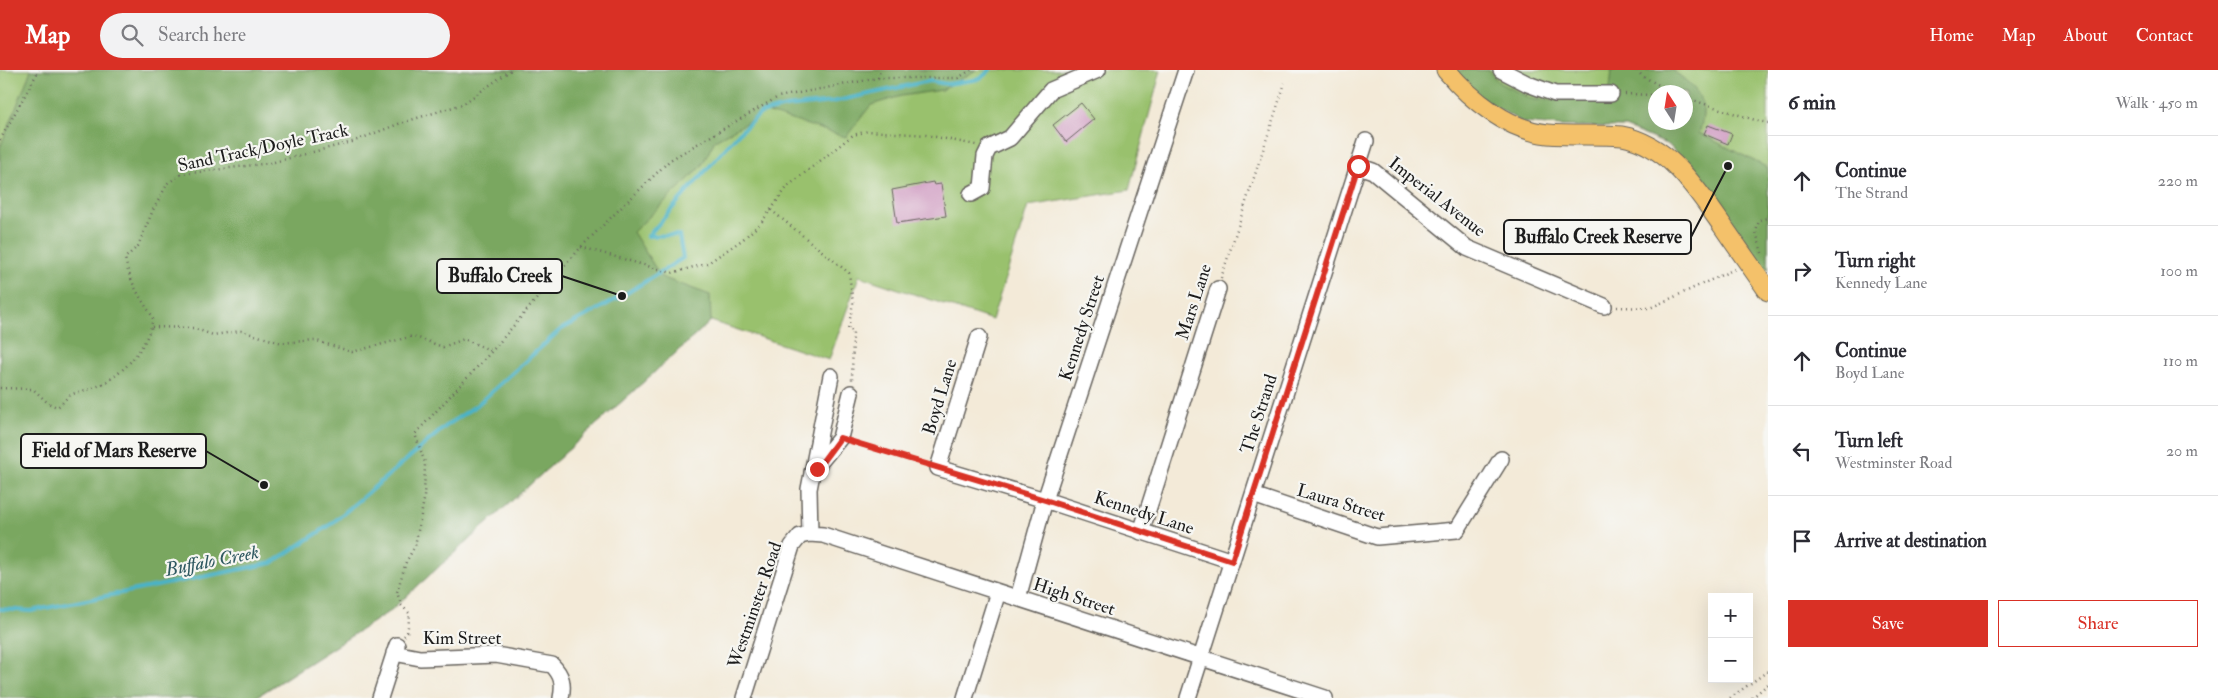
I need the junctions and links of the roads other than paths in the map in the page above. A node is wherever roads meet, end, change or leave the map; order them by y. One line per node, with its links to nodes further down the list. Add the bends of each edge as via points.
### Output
1 (1098, 70): 8 (street, via 1051,90 1010,138 989,148 985,156 982,188)
2 (1186, 70): 18 (street, Kennedy Street)
3 (1446, 70): 10 (main road, via 1474,99 1517,125 1546,134 1622,136 1653,148 1697,188)
4 (1501, 70): 5 (street, via 1555,94)
5 (1610, 94)
6 (1366, 141): 7 (street, The Strand)
7 (1358, 166): 11 (street, Imperial Avenue, via 1373,171 1467,248); 17 (street, The Strand)
8 (971, 194)
9 (1218, 289): 19 (street, Mars Lane)
10 (1768, 290)
11 (1604, 306)
12 (979, 337): 18 (street, Boyd Lane, via 938,468)
13 (831, 376): 16 (street)
14 (851, 393): 16 (street, via 840,438)
15 (1501, 460): 17 (street, Laura Street, via 1457,530 1377,537)
16 (812, 472): 20 (street)
17 (1253, 495): 21 (street, The Strand)
18 (1045, 500): 19 (street, Kennedy Lane); 23 (street, Kennedy Street)
19 (1141, 532): 21 (street, Kennedy Lane)
20 (810, 534): 22 (street, High Street, via 823,535); 27 (street, Westminster Road, via 800,536 792,546)
21 (1232, 561): 24 (street, The Strand)
22 (998, 592): 23 (street, High Street); 28 (street)
23 (1018, 598): 24 (street, High Street)
24 (1201, 658): 29 (street, The Strand); 30 (street, High Street)
25 (380, 698): 26 (street, Kim Street, via 396,648 420,658 496,655 552,666 559,672 563,684)
26 (561, 698)
27 (744, 698)
28 (965, 698)
29 (1188, 698)
30 (1325, 698)

